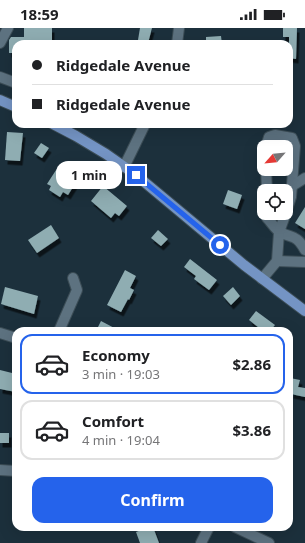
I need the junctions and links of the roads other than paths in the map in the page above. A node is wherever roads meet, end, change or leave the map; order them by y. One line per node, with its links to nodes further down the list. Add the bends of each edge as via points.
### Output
1 (8, 28): 4 (street)
2 (179, 28): 3 (street)
3 (178, 40)
4 (0, 44)
5 (0, 77): 6 (street)
6 (12, 82)
7 (0, 100): 8 (main road)
8 (12, 105)
9 (61, 128): 14 (main road)
10 (143, 128): 14 (street)
11 (268, 140): 12 (street, via 275,135)
12 (293, 140)
13 (293, 141): 15 (street)
14 (124, 167): 25 (main road)
15 (293, 173)
16 (305, 178): 17 (street)
17 (293, 185)
18 (269, 220): 20 (street)
19 (284, 220): 20 (street)
20 (280, 232): 21 (street, via 300,241); 22 (street)
21 (305, 250)
22 (277, 260): 23 (street); 25 (street)
23 (305, 262)
24 (73, 278): 27 (street, via 77,290)
25 (262, 279): 26 (main road)
26 (305, 311)
27 (61, 327)
28 (0, 334): 29 (street)
29 (12, 337)
30 (0, 470): 31 (street)
31 (12, 471)
32 (207, 531): 34 (street)
33 (244, 531): 35 (street)
34 (201, 543)
35 (269, 543)

